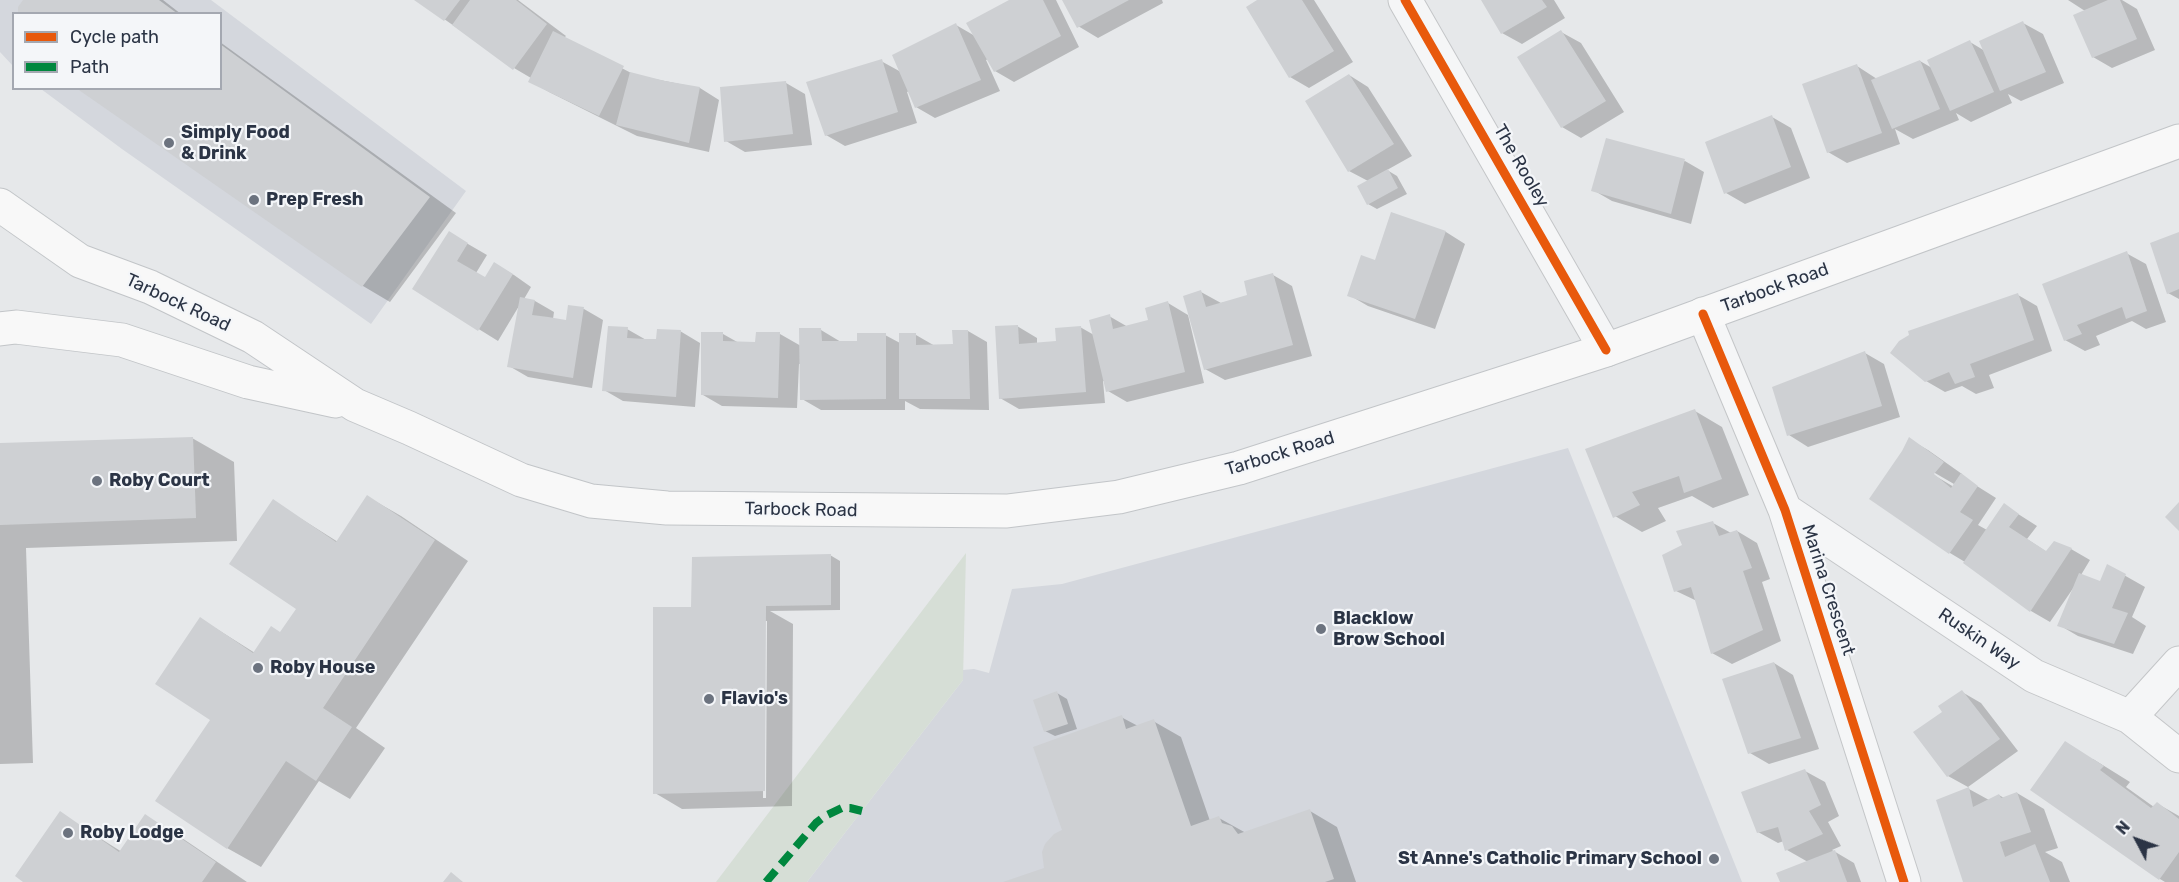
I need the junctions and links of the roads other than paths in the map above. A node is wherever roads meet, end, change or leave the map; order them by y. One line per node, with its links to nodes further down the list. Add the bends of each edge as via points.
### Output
1 (1405, 0): 6 (street, The Rooley)
2 (2179, 141): 4 (main road, Tarbock Road)
3 (0, 205): 7 (main road, Tarbock Road, via 80,261 150,287 253,338)
4 (1703, 314): 6 (main road, Tarbock Road); 8 (street, Marina Crescent)
5 (0, 329): 7 (main road, Tarbock Road, via 16,327 122,340 249,382)
6 (1606, 350): 7 (main road, Tarbock Road, via 1239,468 1119,497 1007,511 667,508 591,501 521,480)
7 (355, 405)
8 (1785, 510): 10 (street, Ruskin Way, via 2034,676); 12 (street, Marina Crescent)
9 (2179, 663): 10 (street)
10 (2130, 717): 11 (street, Ruskin Way)
11 (2179, 756)
12 (1904, 882)

